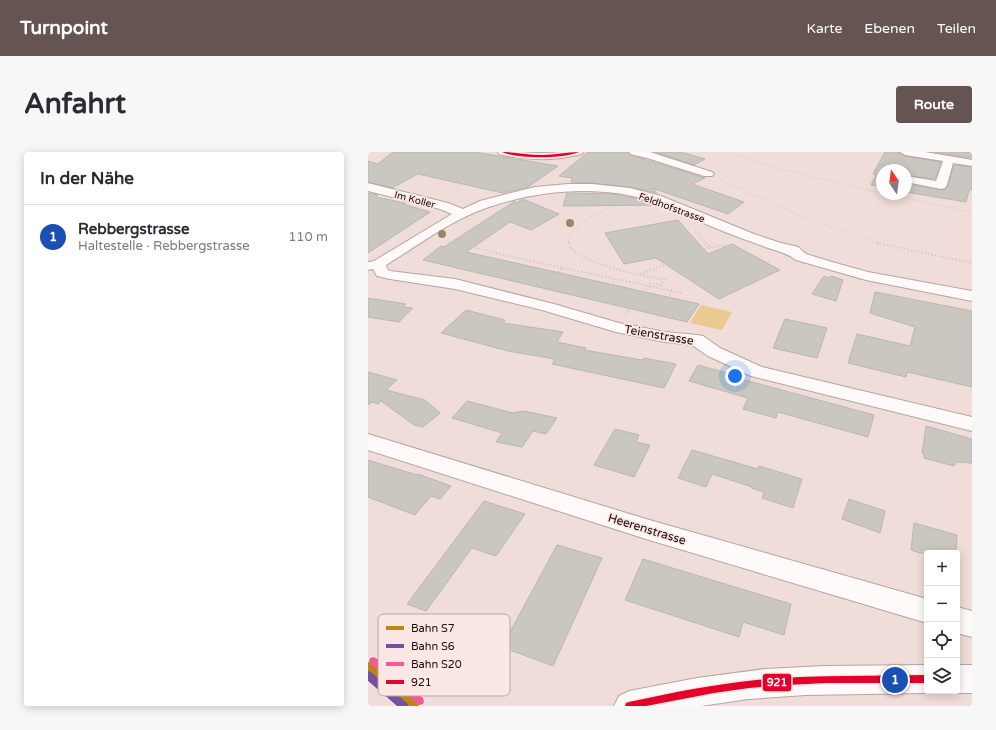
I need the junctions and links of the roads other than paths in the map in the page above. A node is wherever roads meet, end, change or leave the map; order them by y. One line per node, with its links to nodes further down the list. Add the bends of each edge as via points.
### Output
1 (503, 152): 2 (street, via 540,157)
2 (578, 152)
3 (634, 152): 8 (street)
4 (908, 153): 5 (street); 7 (street)
5 (949, 159): 6 (street); 9 (street, via 941,185)
6 (972, 163)
7 (906, 164)
8 (708, 174)
9 (912, 180)
10 (368, 187): 11 (street, Im Koller)
11 (462, 213): 12 (street, Feldhofstrasse); 13 (street, Feldhofstrasse, via 496,200 535,191 580,188 624,191 657,199 749,237 793,250 801,257 827,265 866,276)
12 (373, 265): 14 (street, Teienstrasse, via 390,275 455,284 616,327 697,340 714,352 757,372)
13 (972, 296)
14 (972, 424)
15 (368, 442): 16 (street, Heerenstrasse, via 646,530)
16 (924, 610)
17 (960, 621): 18 (street)
18 (972, 624)
19 (924, 679): 22 (street, via 766,683 667,697)
20 (960, 679): 21 (street)
21 (972, 679)
22 (629, 706)

